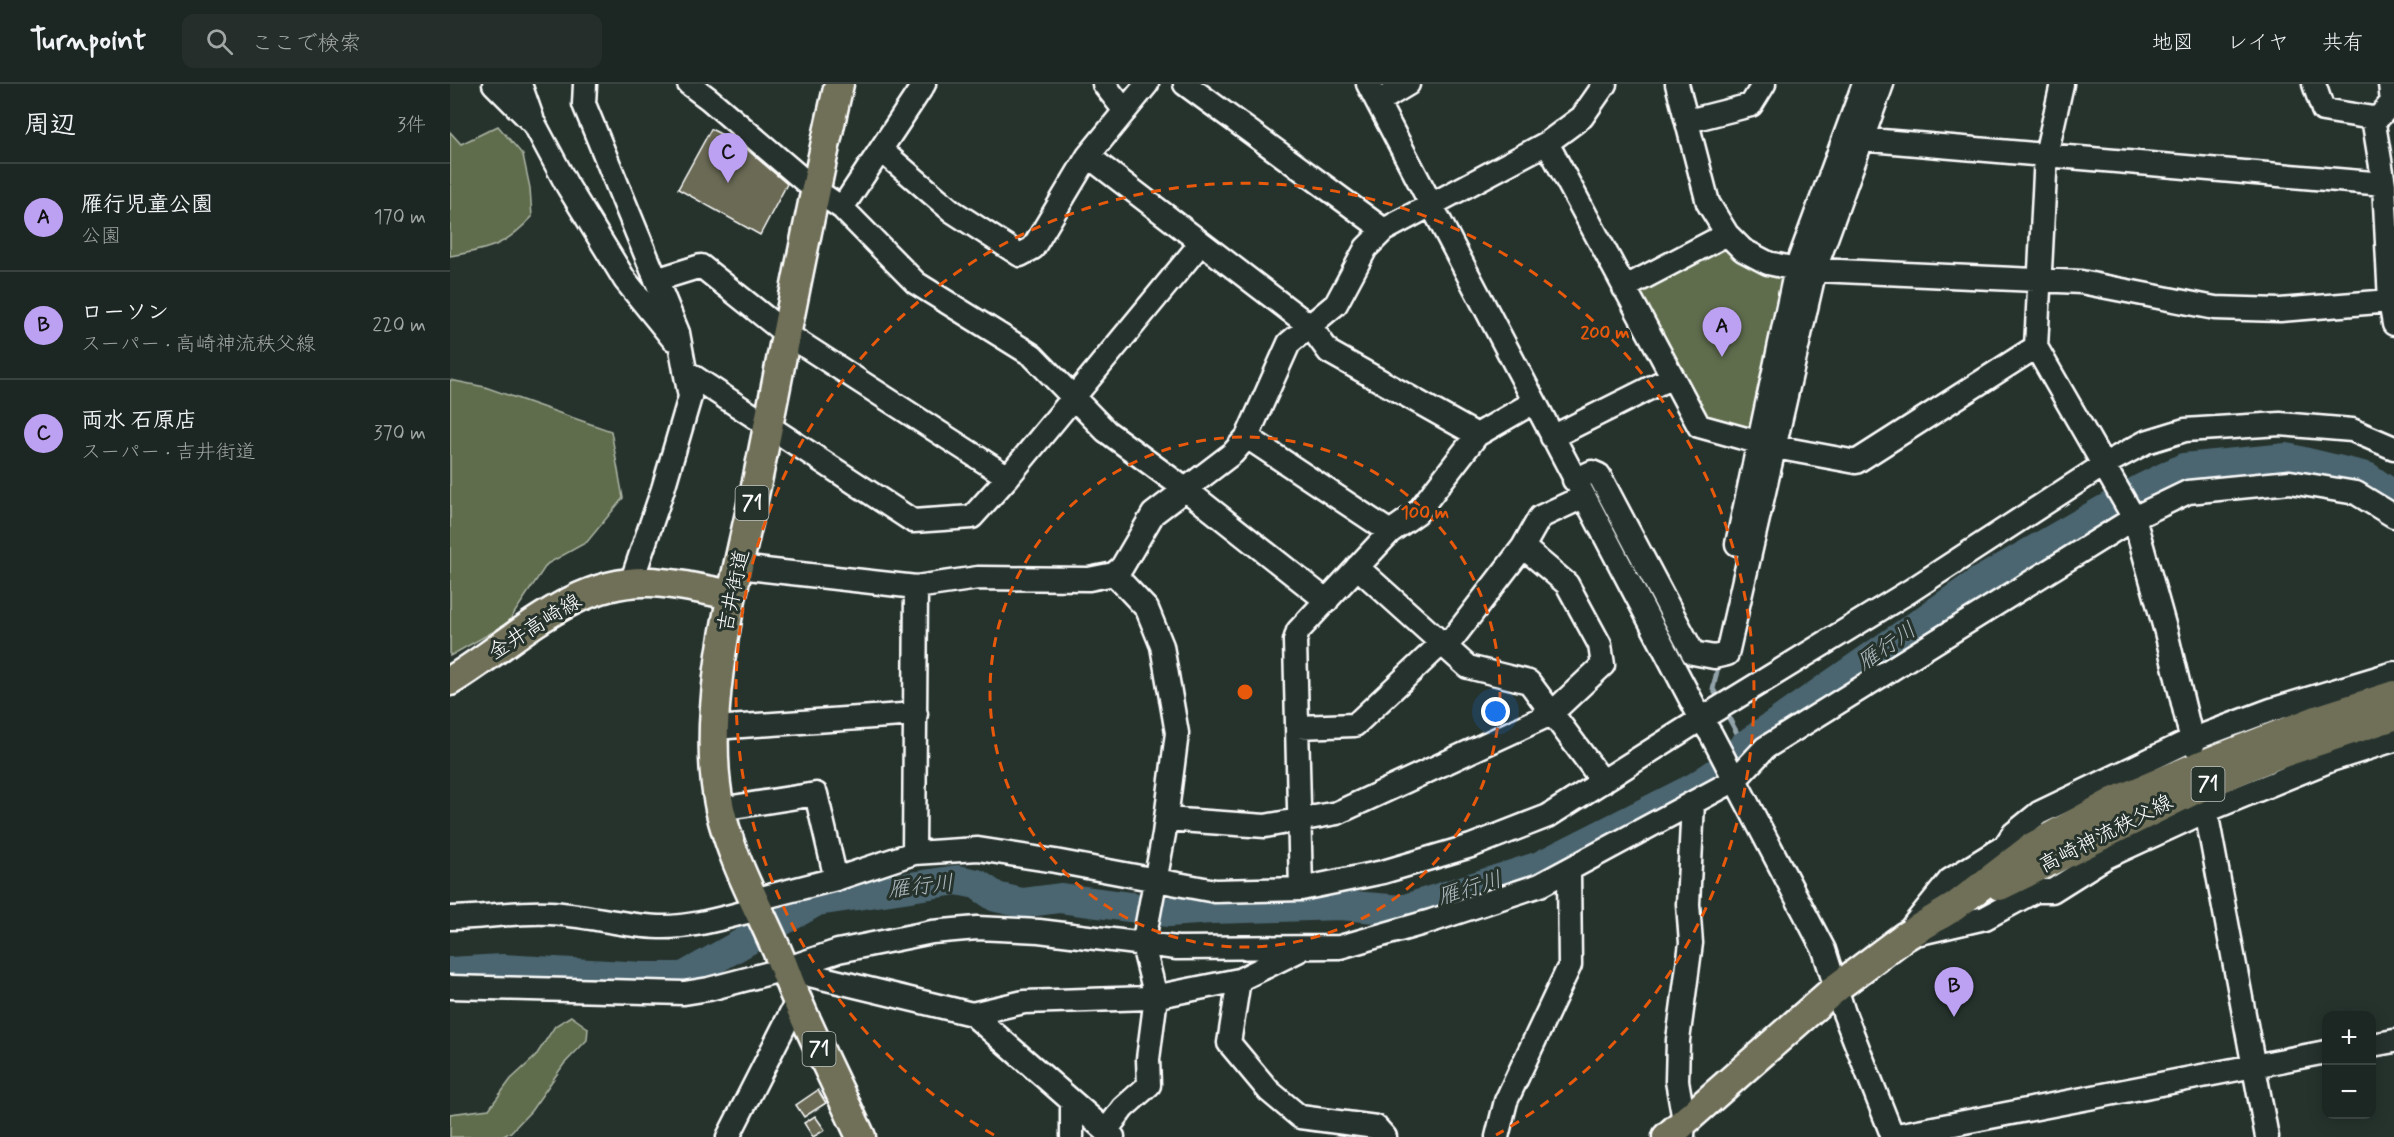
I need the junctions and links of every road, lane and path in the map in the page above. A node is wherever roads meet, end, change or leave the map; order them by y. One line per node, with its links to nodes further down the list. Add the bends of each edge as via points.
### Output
1 (494, 84): 24 (street)
2 (520, 84): 24 (street)
3 (585, 84): 38 (street, via 584,104)
4 (689, 84): 19 (street)
5 (839, 84): 31 (main road, 吉井街道 / 71)
6 (924, 84): 27 (street)
7 (1104, 84): 21 (street)
8 (1147, 84): 21 (street)
9 (1185, 84): 34 (street)
10 (1408, 84): 20 (street)
11 (1605, 84): 26 (street, via 1582,117)
12 (1677, 84): 23 (street)
13 (1764, 84): 23 (street, via 1751,105)
14 (1864, 84): 25 (street)
15 (1882, 84): 25 (street)
16 (2062, 84): 28 (street)
17 (2314, 84): 22 (street, via 2323,110)
18 (2390, 84): 22 (street, via 2392,102 2380,116)
19 (716, 91): 31 (street)
20 (1373, 93): 32 (street)
21 (1125, 111): 29 (street)
22 (2373, 117): 30 (street)
23 (1688, 121): 35 (street, via 1708,203)
24 (535, 125): 46 (street, via 624,280)
25 (1853, 138): 28 (street); 37 (street)
26 (1547, 142): 32 (street); 40 (street)
27 (881, 150): 29 (street, via 952,211 1020,255 1032,248); 33 (street)
28 (2046, 155): 30 (street); 39 (street)
29 (1088, 156): 36 (street)
30 (2384, 184): 41 (street)
31 (814, 189): 33 (street); 44 (main road, 吉井街道 / 71)
32 (1432, 204): 34 (street); 49 (street)
33 (842, 208): 48 (street, via 915,284 1032,355)
34 (1384, 230): 43 (street, via 1366,248 1336,304)
35 (1727, 234): 37 (street, via 1743,250 1760,258); 40 (street)
36 (1201, 243): 43 (street); 48 (street)
37 (1805, 269): 39 (street); 54 (street)
38 (656, 280): 44 (street, via 701,267); 46 (street, via 678,333)
39 (2040, 280): 41 (street, via 2081,282 2215,308 2280,310); 45 (street)
40 (1624, 288): 47 (street)
41 (2390, 301): 42 (street)
42 (2394, 324)
43 (1310, 326): 51 (street, via 1329,352); 52 (street, via 1289,343)
44 (785, 333): 50 (main road, 吉井街道 / 71); 57 (street)
45 (2036, 347): 54 (street, via 1856,462); 56 (street)
46 (683, 361): 50 (street); 67 (street, via 690,397)
47 (1672, 377): 53 (street); 54 (street, via 1699,426)
48 (1073, 398): 57 (street); 59 (street, via 1106,431)
49 (1534, 402): 51 (street); 53 (street)
50 (768, 426): 57 (street, via 914,521 972,517); 64 (main road, 吉井街道 / 71)
51 (1477, 435): 62 (street, via 1417,513)
52 (1247, 437): 59 (street, via 1233,453); 62 (street)
53 (1552, 437): 58 (street)
54 (1767, 444): 58 (street, via 1714,657 1693,653 1599,475 1592,472)
55 (2394, 448): 56 (street, via 2352,430 2280,424 2235,426 2175,433 2146,442)
56 (2105, 464): 61 (street); 78 (street, via 1910,591)
57 (1008, 477)
58 (1579, 488): 63 (street, via 1540,517); 78 (street)
59 (1185, 489): 66 (street, via 1153,514); 70 (street)
60 (2394, 516): 61 (street, via 2356,493 2290,482 2188,492)
61 (2134, 518): 82 (street); 83 (street, via 1765,748)
62 (1390, 532): 65 (street)
63 (1523, 547): 71 (street, via 1453,638); 76 (street, via 1567,584 1600,645 1604,665)
64 (740, 567): 68 (street); 69 (main road, 吉井街道 / 71)
65 (1357, 567): 70 (street); 71 (street)
66 (1114, 574): 68 (street, via 1089,579 978,578); 88 (street, via 1147,609 1162,646 1177,733)
67 (631, 584): 69 (main road, 金井高崎線, via 648,582); 73 (main road, 金井高崎線, via 578,597)
68 (916, 587): 75 (street)
69 (732, 595): 80 (main road, 吉井街道 / 71, via 719,666)
70 (1327, 601): 79 (street, via 1298,631 1295,641)
71 (1442, 643): 76 (street, via 1468,667 1529,682); 79 (street, via 1355,725)
72 (2394, 673): 82 (street, via 2271,710)
73 (450, 681)
74 (2394, 695): 95 (main road, 高崎神流秩父線 / 71, via 2263,739 2113,802 2032,847)
75 (916, 714): 80 (street); 90 (street)
76 (1551, 714): 84 (street); 89 (street, via 1337,813)
77 (2394, 716): 95 (main road, 高崎神流秩父線 / 71, via 2268,758 2206,784)
78 (1701, 719): 83 (street); 84 (street)
79 (1297, 727): 89 (street)
80 (714, 728): 87 (main road, 吉井街道 / 71, via 714,771)
81 (2394, 740): 86 (street)
82 (2192, 742): 98 (street, via 2039,813 2013,834 2005,846 1950,880)
83 (1734, 780): 85 (street); 104 (street, via 1822,946)
84 (1603, 782): 94 (street, via 1548,816 1471,846 1383,872)
85 (1693, 803): 91 (street); 113 (street, via 1688,904 1691,944 1678,1040)
86 (2206, 805): 98 (street, via 2106,857 2052,891 2035,891 1985,918); 111 (street)
87 (720, 809): 92 (street, via 816,794); 96 (main road, 吉井街道 / 71, via 734,856)
88 (1166, 819): 89 (street, via 1265,826); 93 (street)
89 (1299, 821): 94 (street)
90 (914, 853): 92 (street); 93 (street, via 978,849)
91 (1569, 871): 100 (street, via 1540,885 1431,921 1340,947); 119 (street, via 1570,965 1506,1101)
92 (836, 879): 96 (street)
93 (1155, 881): 94 (street, via 1215,891); 99 (street)
94 (1301, 889)
95 (1954, 907): 98 (main road, 高崎神流秩父線 / 71)
96 (758, 909): 97 (street, via 685,926 660,927 554,913); 101 (main road, 71)
97 (450, 918)
98 (1904, 937): 104 (main road, 高崎神流秩父線 / 71)
99 (1143, 945): 100 (street); 101 (street, via 1039,931 977,928 932,933); 105 (street)
100 (1304, 948): 102 (street)
101 (783, 965): 103 (street, via 684,993); 106 (main road, 71); 107 (street)
102 (1239, 980): 105 (street); 118 (street, via 1229,1042 1269,1091 1300,1117 1376,1127)
103 (450, 987)
104 (1836, 988): 113 (main road, 高崎神流秩父線 / 71); 120 (street)
105 (1156, 997): 107 (street, via 1024,1002); 114 (street, via 1148,1059 1149,1085 1123,1108)
106 (797, 1001): 115 (street); 116 (main road, 71)
107 (972, 1014): 112 (street)
108 (2394, 1041): 109 (street)
109 (2376, 1044)
110 (2322, 1053): 111 (street)
111 (2253, 1065): 120 (street); 121 (street)
112 (1072, 1102): 114 (street); 117 (street)
113 (1678, 1131)
114 (1110, 1134)
115 (728, 1137)
116 (861, 1137)
117 (1072, 1137)
118 (1385, 1137)
119 (1497, 1137)
120 (1892, 1137)
121 (2267, 1137)

